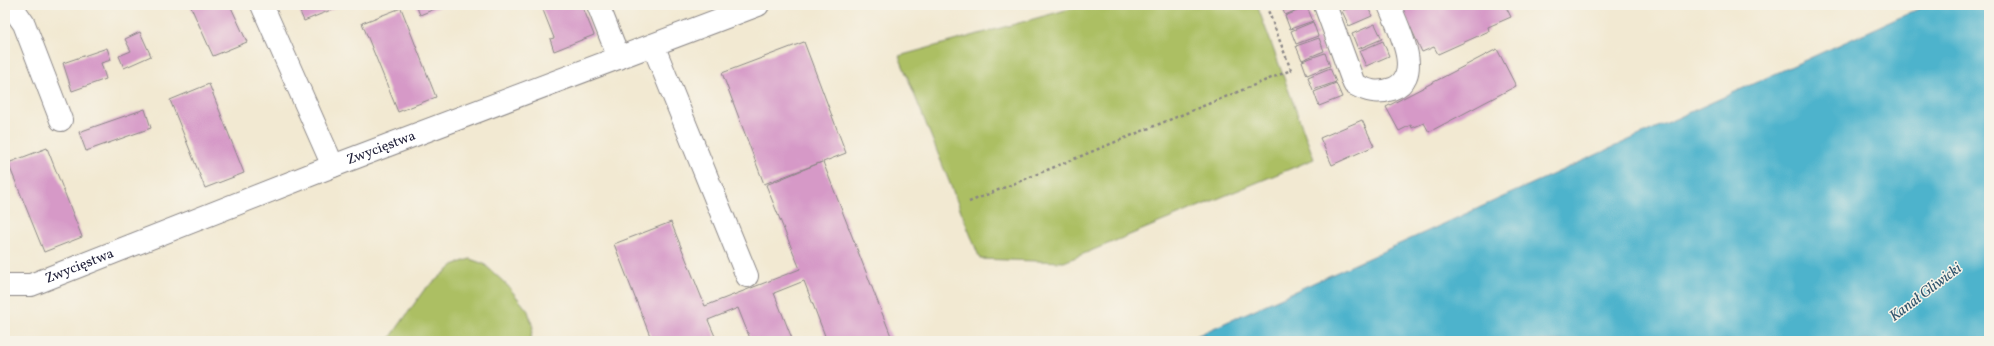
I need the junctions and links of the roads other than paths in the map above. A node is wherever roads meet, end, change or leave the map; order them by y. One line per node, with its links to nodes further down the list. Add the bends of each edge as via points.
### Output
1 (11, 5): 9 (street, via 24,24)
2 (262, 5): 10 (street)
3 (598, 5): 8 (street)
4 (758, 5): 7 (street, Zwycięstwa)
5 (1325, 5): 6 (street, via 1354,84 1367,91 1382,93 1400,86 1407,75 1408,56)
6 (1389, 5)
7 (653, 45): 8 (street, Zwycięstwa); 11 (street)
8 (619, 58): 10 (street, Zwycięstwa)
9 (61, 120)
10 (333, 166): 12 (street, Zwycięstwa, via 31,285)
11 (748, 276)
12 (5, 285)

